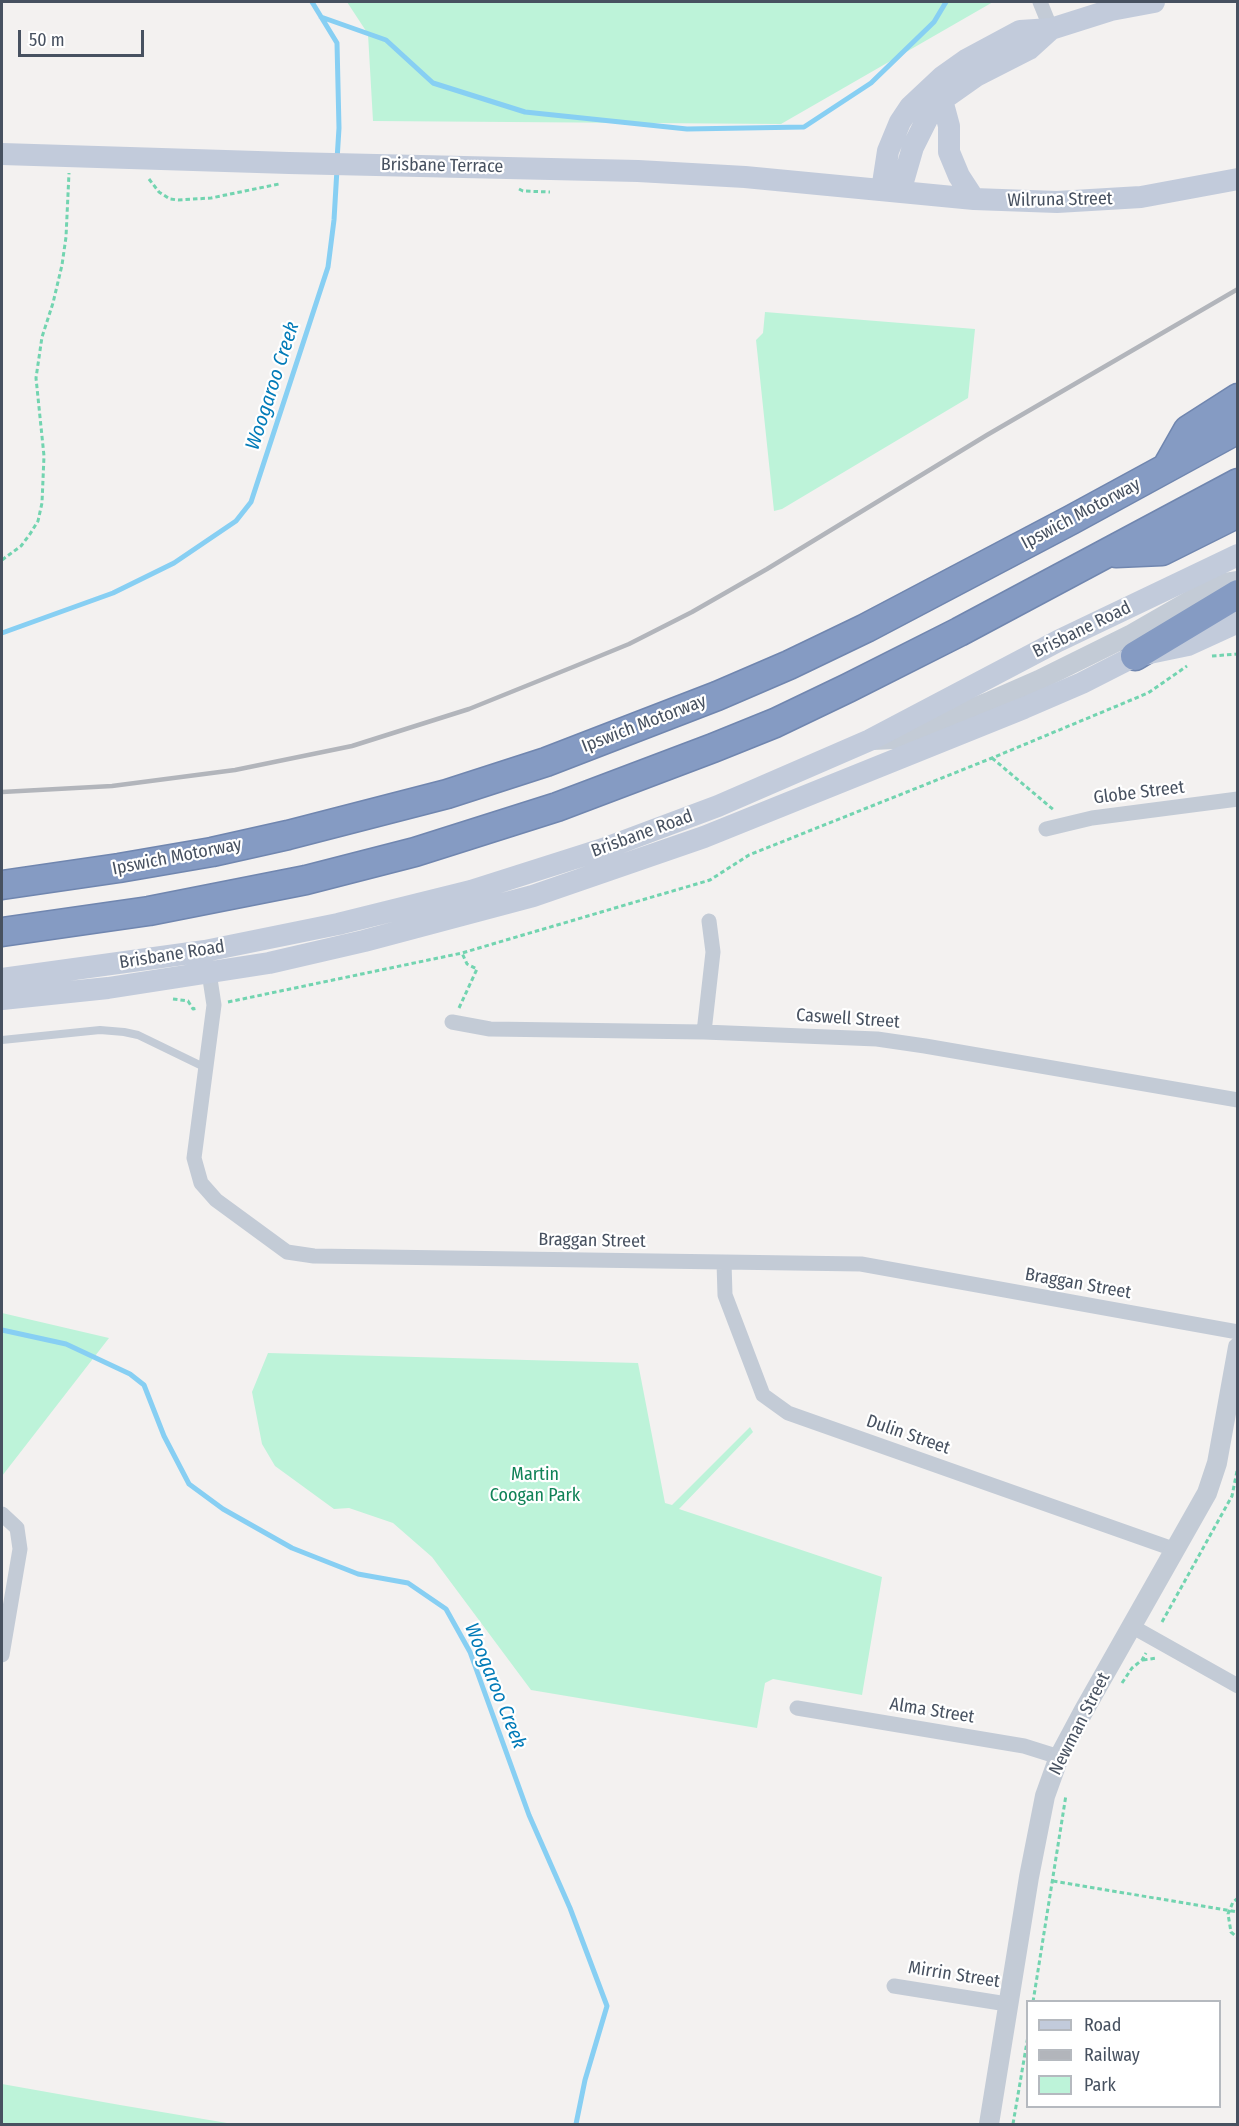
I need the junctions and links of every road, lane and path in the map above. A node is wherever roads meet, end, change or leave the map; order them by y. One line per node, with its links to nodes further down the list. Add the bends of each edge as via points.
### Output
1 (1040, 2): 3 (street)
2 (1154, 2): 3 (main road, via 1111,10)
3 (1051, 29): 4 (main road, via 1029,49 976,76); 10 (main road, via 1020,31 1001,40 925,91 893,135 885,165)
4 (942, 100): 10 (main road, via 929,115); 11 (main road, via 949,126 949,153)
5 (2, 154): 6 (main road, Brisbane Terrace)
6 (70, 156): 7 (main road, Brisbane Terrace); 19 (path, via 66,237 36,378 44,456 42,503 30,534)
7 (137, 159): 8 (main road, Brisbane Terrace); 8 (path, via 159,192 170,199 211,198)
8 (284, 173): 10 (main road, Brisbane Terrace, via 389,165 678,173)
9 (1238, 179): 11 (main road, Wilruna Street, via 1152,196 1101,201)
10 (891, 191): 11 (main road, Wilruna Street)
11 (974, 198)
12 (1238, 398): 14 (highway, via 1188,430)
13 (1238, 429): 14 (highway, Ipswich Motorway)
14 (1167, 467): 29 (highway, Ipswich Motorway, via 828,647 717,696 546,762 447,794 288,835 212,852)
15 (1238, 483): 17 (highway)
16 (1238, 513): 17 (highway, via 1162,551)
17 (1108, 554): 31 (highway, via 775,723 556,807 415,852 306,880 149,911)
18 (1238, 555): 24 (main road, Brisbane Road, via 1058,641)
19 (2, 560)
20 (1238, 581): 24 (street, via 1212,587 1132,634 991,701 894,740)
21 (1238, 594): 23 (highway)
22 (1238, 622): 23 (main road, Brisbane Road, via 1188,645)
23 (1135, 656): 34 (main road, Brisbane Road, via 1024,708 704,837 622,866 444,921 269,963)
24 (870, 740): 32 (main road, Brisbane Road, via 718,806 534,872 338,924)
25 (992, 758): 27 (path)
26 (1238, 800): 27 (street, Globe Street)
27 (1067, 823): 28 (street, Globe Street)
28 (1046, 829)
29 (2, 885)
30 (710, 921): 38 (street, via 713,952)
31 (2, 932)
32 (205, 951): 34 (street, Braggan Street); 35 (main road, Brisbane Road)
33 (462, 953): 37 (path, via 467,964 477,969)
34 (209, 973): 36 (main road, Brisbane Road); 40 (street, Braggan Street, via 214,1005)
35 (2, 979)
36 (2, 999)
37 (452, 1022): 38 (street, Caswell Street, via 490,1029)
38 (704, 1032): 41 (street, Caswell Street, via 877,1039)
39 (2, 1040): 40 (lane, via 100,1030 124,1032)
40 (206, 1068): 42 (street, Braggan Street, via 194,1158 201,1183 216,1200 286,1252 326,1256)
41 (1238, 1100)
42 (724, 1262): 43 (street, Braggan Street, via 861,1264); 47 (street, Dulin Street, via 725,1295 764,1395 788,1413)
43 (1238, 1332)
44 (1238, 1347): 47 (street, Newman Street, via 1217,1463 1207,1493)
45 (1238, 1466): 48 (path, via 1232,1496)
46 (2, 1515): 51 (street, via 17,1528 20,1549)
47 (1176, 1550): 49 (street, Newman Street)
48 (1162, 1622)
49 (1133, 1627): 53 (street); 55 (street, Newman Street)
50 (1147, 1651): 52 (path)
51 (2, 1655)
52 (1120, 1686)
53 (1238, 1686)
54 (797, 1708): 55 (street, Alma Street, via 1024,1746)
55 (1059, 1757): 57 (street, Newman Street, via 1045,1796)
56 (1067, 1792): 58 (path)
57 (1029, 1877): 58 (path); 65 (street, Newman Street)
58 (1053, 1881): 60 (path); 64 (path)
59 (1238, 1898): 60 (path)
60 (1230, 1910): 61 (path); 62 (path, via 1231,1932)
61 (1238, 1912)
62 (1238, 1938)
63 (894, 1986): 65 (street, Mirrin Street)
64 (1033, 2000)
65 (1007, 2004): 67 (street, Newman Street)
66 (1026, 2048): 68 (path)
67 (989, 2124)
68 (1013, 2124)

